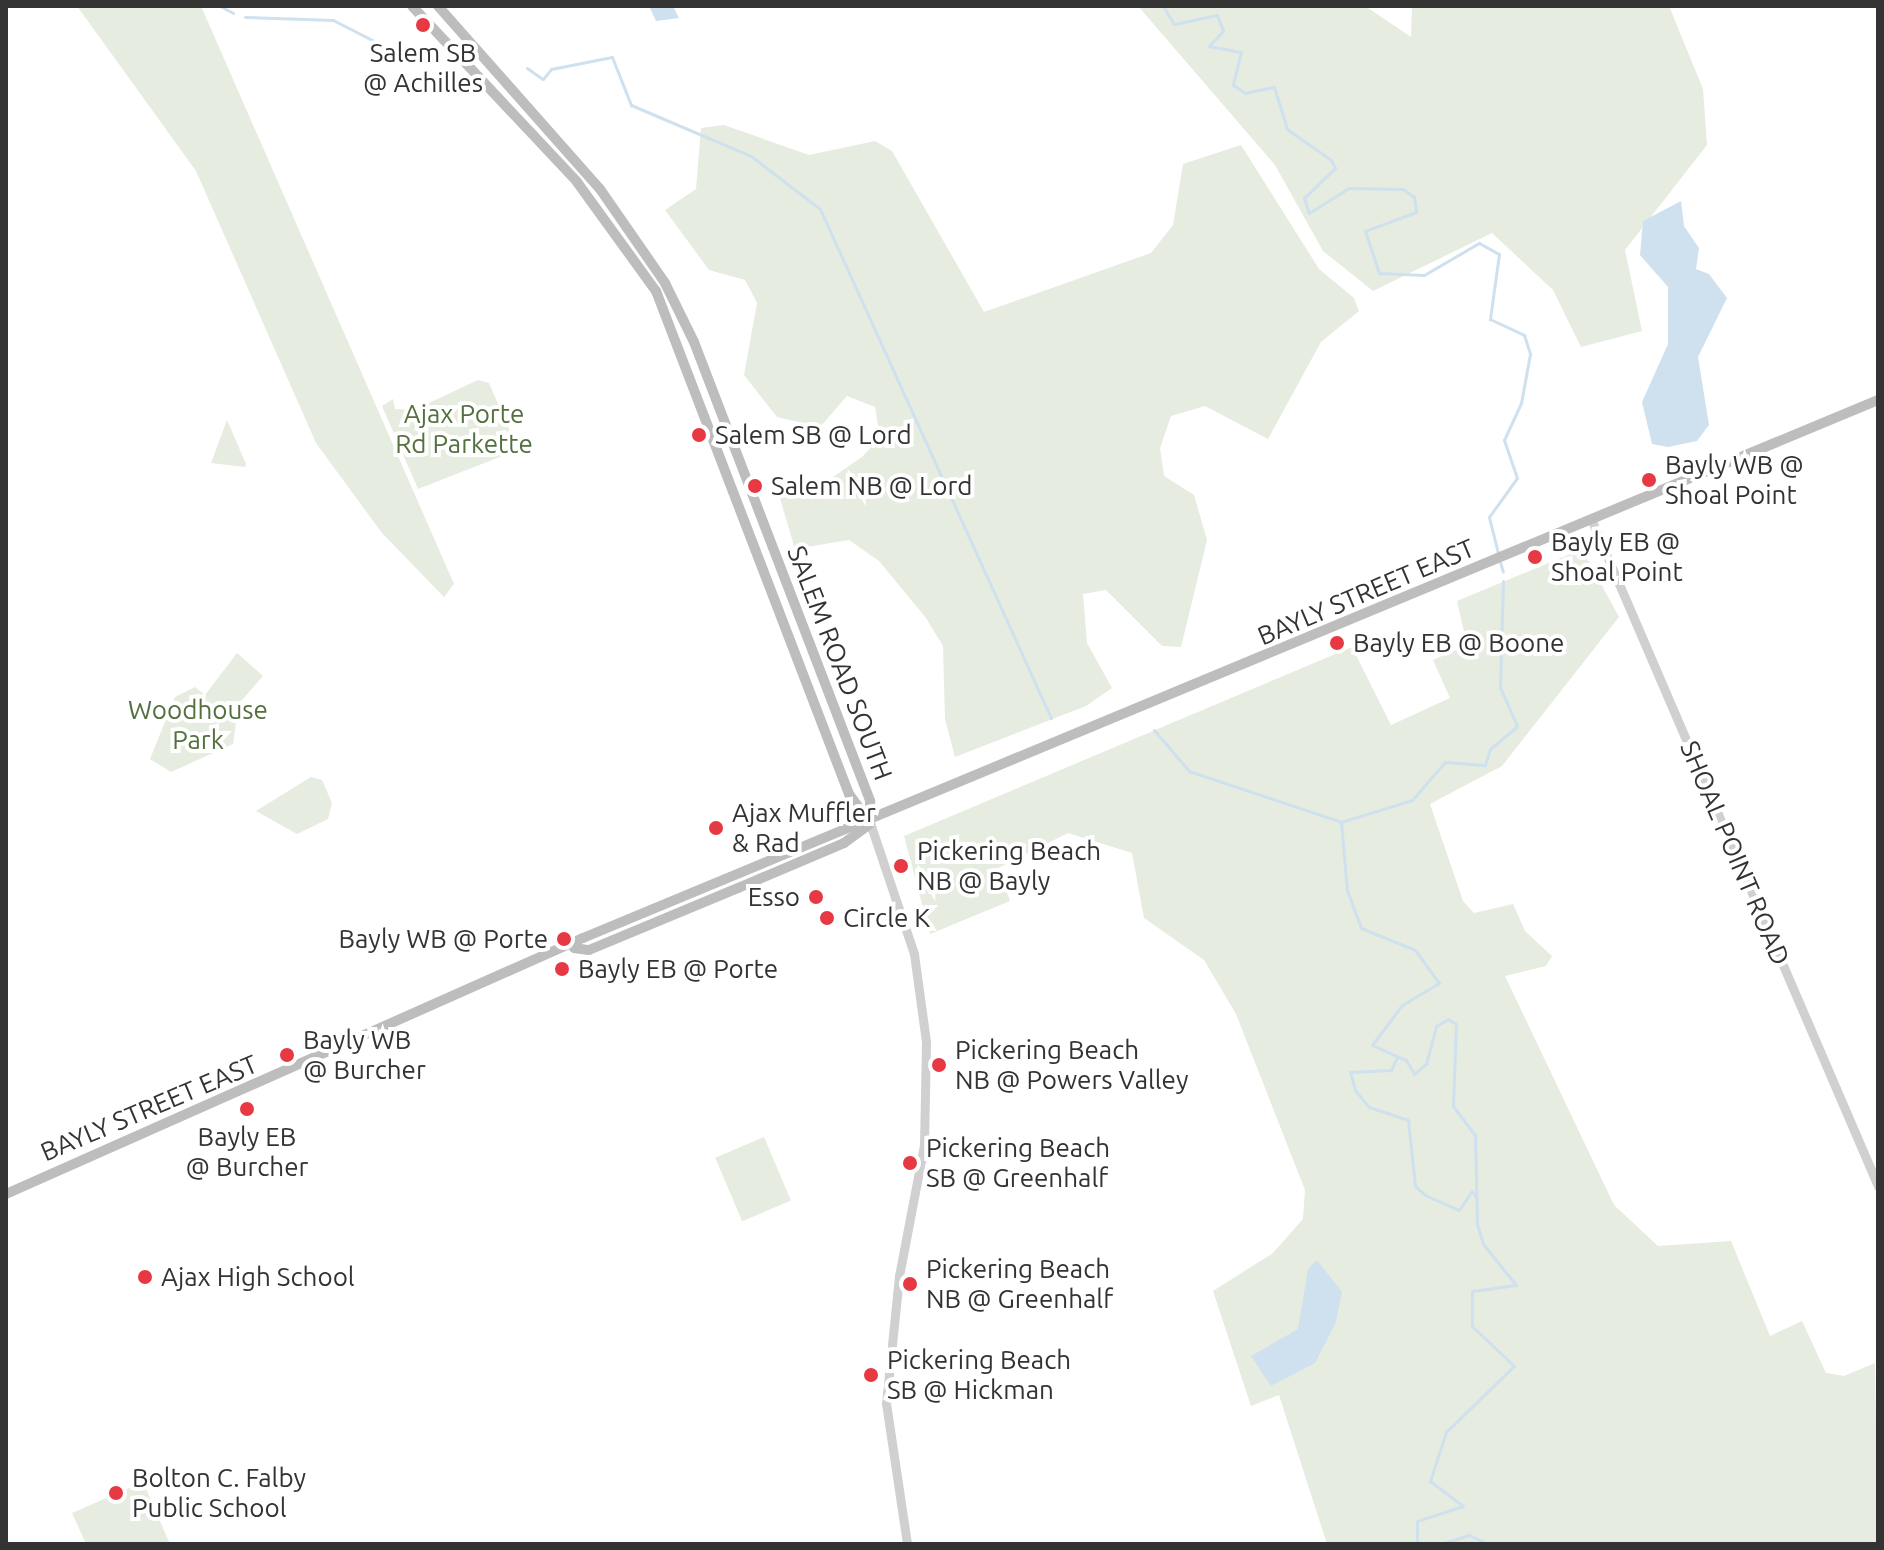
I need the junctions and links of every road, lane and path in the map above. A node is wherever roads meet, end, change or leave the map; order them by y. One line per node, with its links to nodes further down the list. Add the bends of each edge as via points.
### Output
1 (412, 6): 5 (main road, SALEM ROAD SOUTH, via 577,182 656,291 849,794)
2 (438, 6): 5 (main road, SALEM ROAD SOUTH, via 600,189 665,283 694,342 870,801)
3 (1878, 400): 4 (main road, BAYLY STREET EAST)
4 (1592, 521): 5 (main road, BAYLY STREET EAST); 9 (street, SHOAL POINT ROAD)
5 (870, 823): 6 (main road, BAYLY STREET EAST); 7 (main road, BAYLY STREET EAST, via 844,843); 11 (street, via 914,954 926,1042 924,1145 899,1276 886,1403)
6 (695, 892): 7 (main road); 8 (main road, BAYLY STREET EAST)
7 (700, 904): 8 (main road, BAYLY STREET EAST)
8 (629, 926): 10 (main road, BAYLY STREET EAST)
9 (1878, 1186)
10 (6, 1194)
11 (907, 1544)

